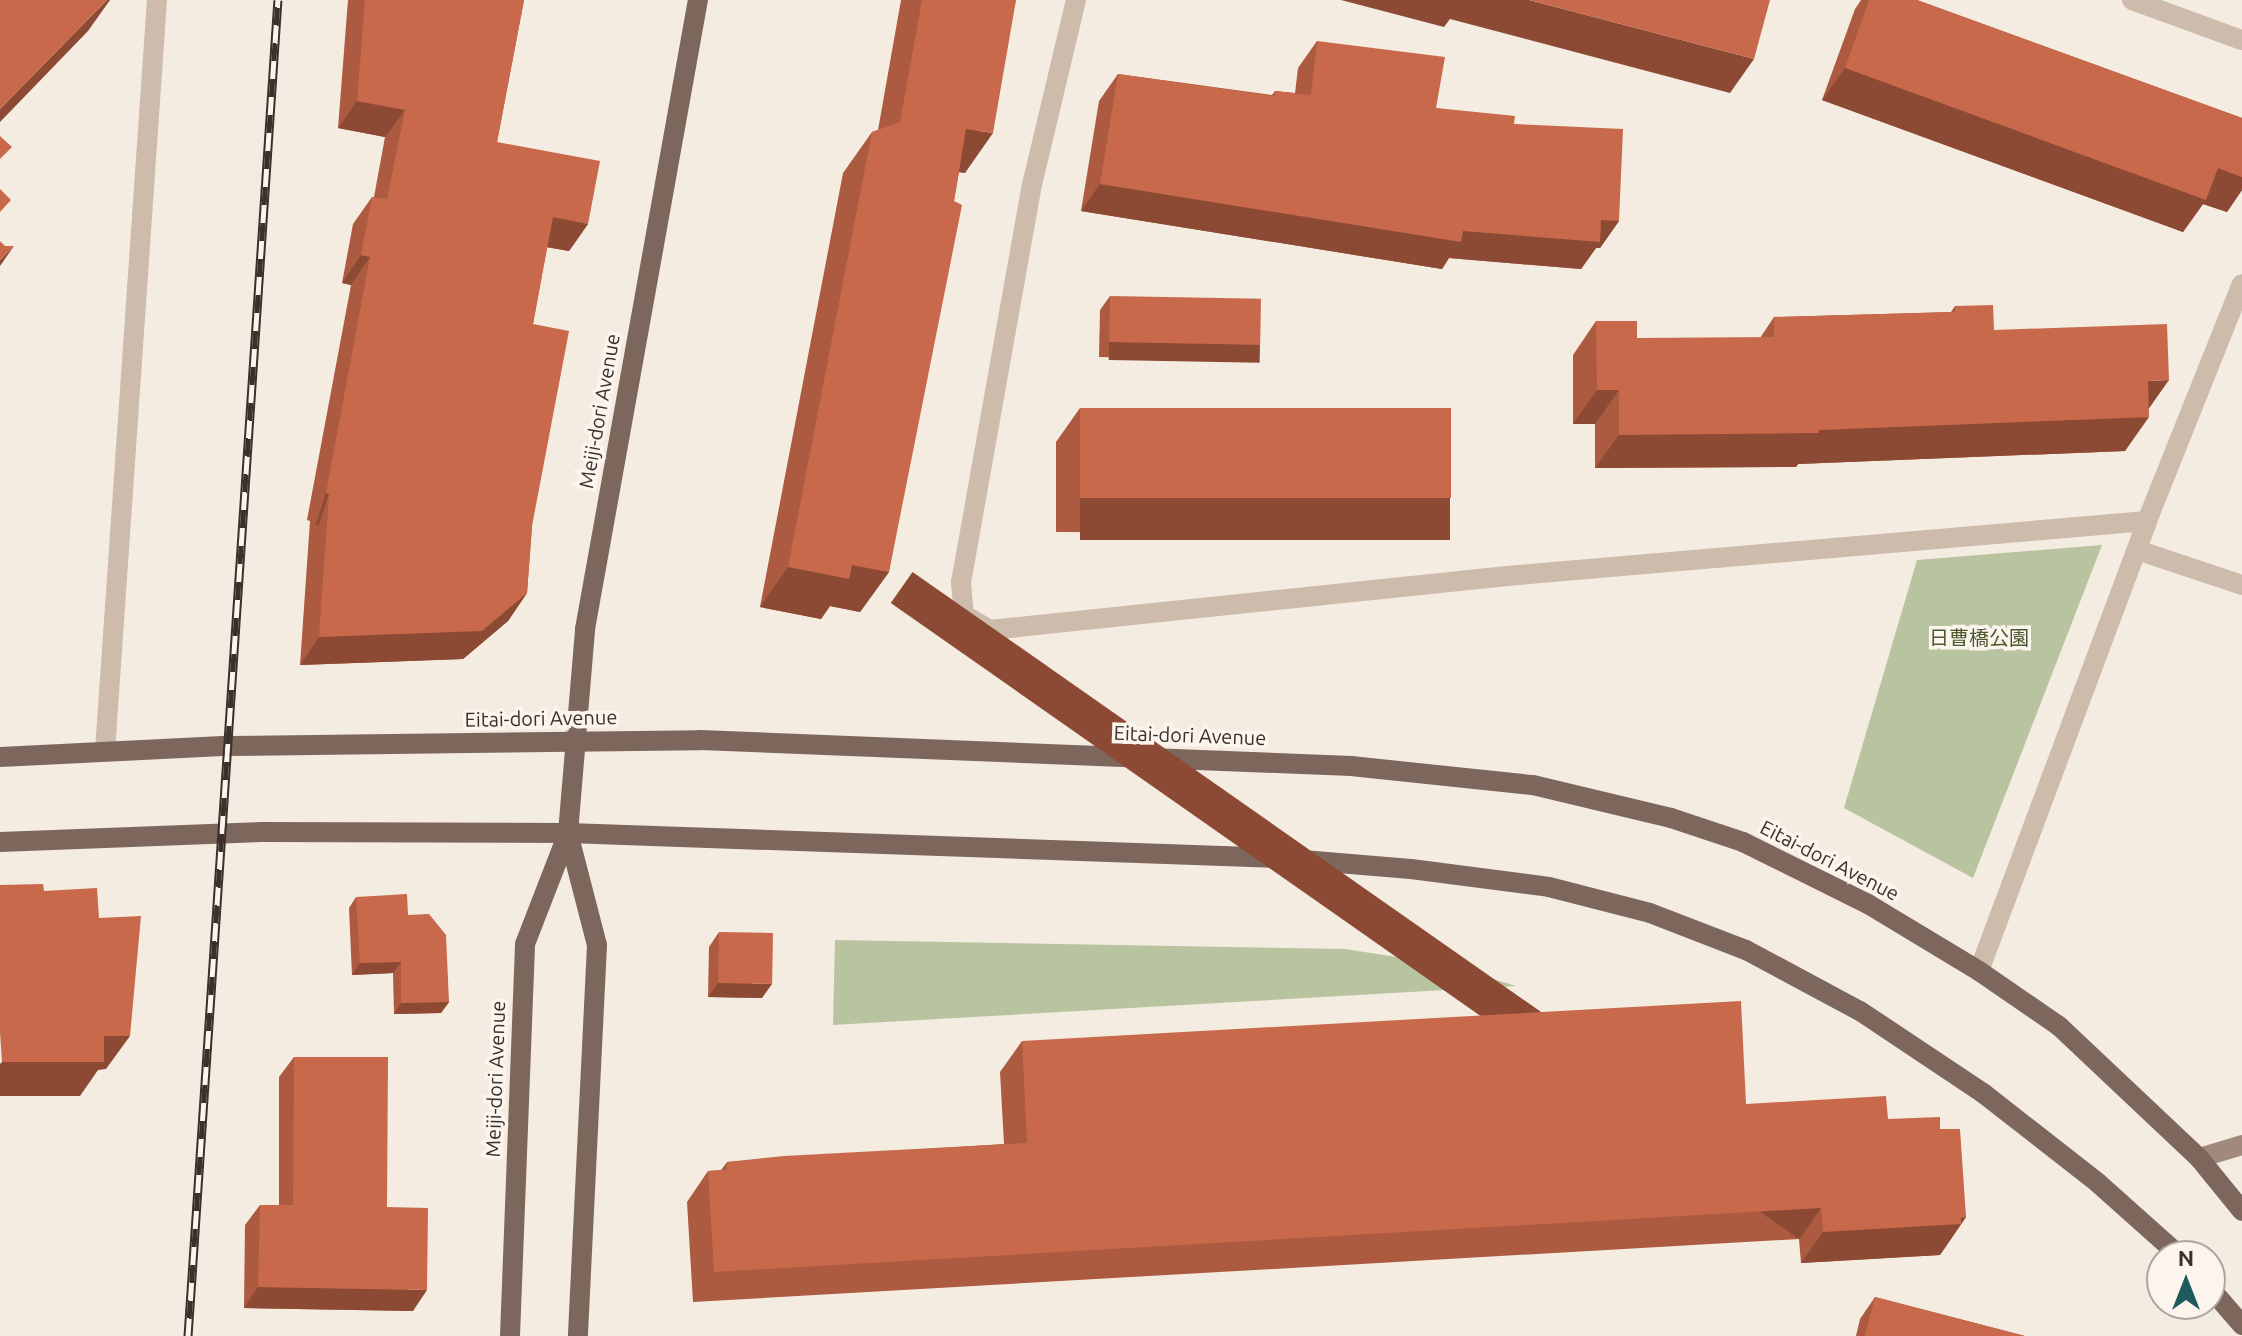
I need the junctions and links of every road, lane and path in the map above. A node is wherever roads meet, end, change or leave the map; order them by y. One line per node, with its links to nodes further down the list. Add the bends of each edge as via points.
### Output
1 (157, 0): 11 (street)
2 (698, 0): 10 (main road, Meiji-dori Avenue, via 585,629)
3 (1076, 0): 7 (street, via 1032,184 961,582 964,615 990,630 1507,576)
4 (2132, 0): 5 (street)
5 (2242, 40)
6 (2242, 284): 7 (street)
7 (2147, 521): 8 (street)
8 (2137, 550): 9 (street); 15 (street)
9 (2242, 585)
10 (576, 741): 11 (main road, Eitai-dori Avenue); 13 (main road, Meiji-dori Avenue); 15 (main road, Eitai-dori Avenue, via 700,740 1351,766 1533,785 1671,818 1743,842 1868,904)
11 (105, 751): 12 (main road, Eitai-dori Avenue)
12 (0, 757)
13 (568, 833): 14 (main road, via 262,832); 19 (main road, via 1279,858 1549,887 1650,913 1746,950 1860,1011 1983,1093); 22 (main road, Meiji-dori Avenue, via 525,944); 23 (main road, Meiji-dori Avenue, via 597,945)
14 (0, 842)
15 (1979, 971): 17 (main road, Eitai-dori Avenue, via 2059,1026)
16 (2242, 1145): 17 (street)
17 (2199, 1158): 18 (main road, Eitai-dori Avenue)
18 (2242, 1211)
19 (2162, 1240)
20 (2226, 1306): 21 (main road)
21 (2242, 1325)
22 (510, 1336)
23 (578, 1336)

